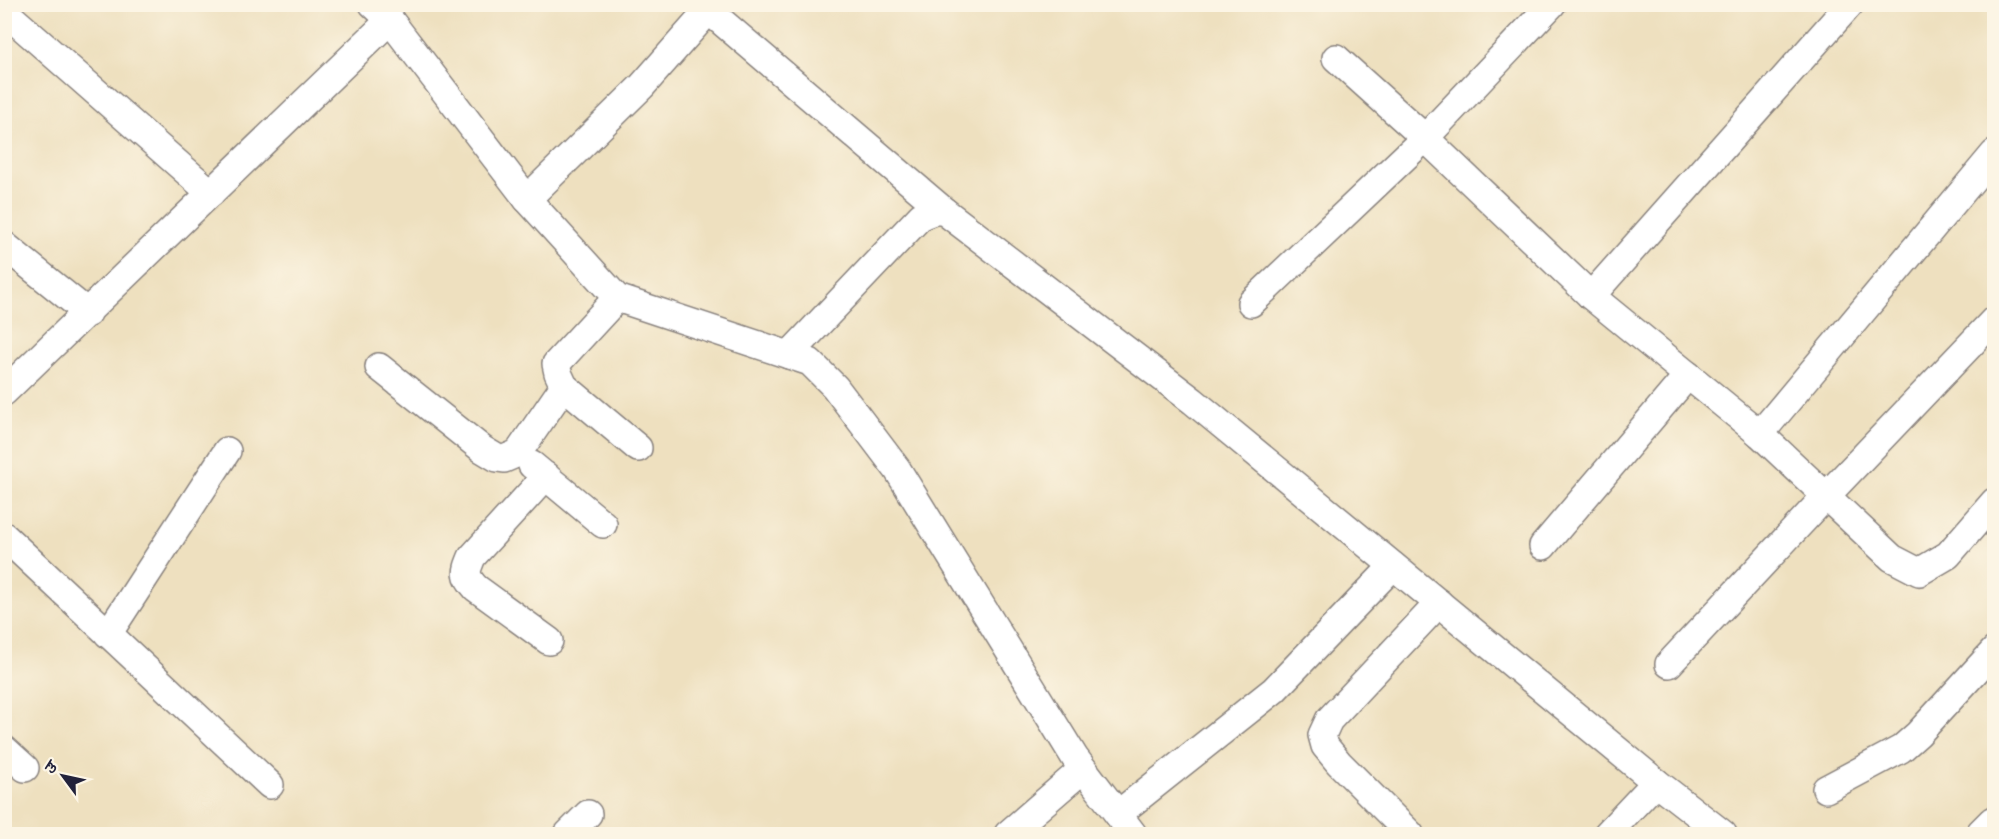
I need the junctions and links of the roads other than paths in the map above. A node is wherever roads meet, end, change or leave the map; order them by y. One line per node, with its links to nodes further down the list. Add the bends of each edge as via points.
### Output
1 (1552, 4): 7 (street)
2 (1850, 4): 13 (street)
3 (705, 8): 10 (street, via 642,86); 11 (street)
4 (4, 11): 9 (street)
5 (381, 12): 9 (street); 10 (street)
6 (1335, 58): 7 (street)
7 (1425, 138): 13 (street); 15 (street)
8 (1995, 154): 23 (street)
9 (211, 193): 16 (street)
10 (527, 199): 14 (street)
11 (944, 211): 18 (street, via 921,216); 33 (street, via 1193,401)
12 (4, 245): 16 (street)
13 (1591, 296): 20 (street)
14 (617, 298): 18 (street); 21 (street, via 556,364)
15 (1251, 303)
16 (88, 313): 22 (street)
17 (1995, 320): 28 (street)
18 (789, 355): 41 (street, via 810,362 835,387 897,469)
19 (379, 367): 26 (street, via 497,458)
20 (1688, 375): 23 (street); 32 (street)
21 (564, 386): 24 (street); 26 (street)
22 (4, 392)
23 (1760, 434): 28 (street)
24 (638, 448)
25 (227, 451): 35 (street)
26 (518, 453): 27 (street)
27 (546, 476): 30 (street); 36 (street, via 472,557 466,571 476,588)
28 (1826, 496): 29 (street, via 1892,558 1919,572 1948,555); 38 (street)
29 (1995, 502)
30 (603, 524)
31 (4, 536): 35 (street)
32 (1543, 546)
33 (1393, 566): 34 (street); 47 (street, via 1274,690)
34 (1438, 603): 42 (street); 50 (street, via 1329,720 1322,735 1325,746 1339,763)
35 (108, 634): 43 (street)
36 (549, 641)
37 (1995, 651): 44 (street, via 1900,749)
38 (1669, 663)
39 (4, 749): 40 (street)
40 (25, 768)
41 (1083, 769): 47 (street); 49 (street)
42 (1656, 782): 51 (street); 52 (street)
43 (270, 785)
44 (1826, 789)
45 (588, 814): 48 (street)
46 (1995, 823): 53 (street)
47 (1125, 824)
48 (568, 834)
49 (1008, 834)
50 (1410, 834)
51 (1606, 834)
52 (1723, 834)
53 (1983, 834)

